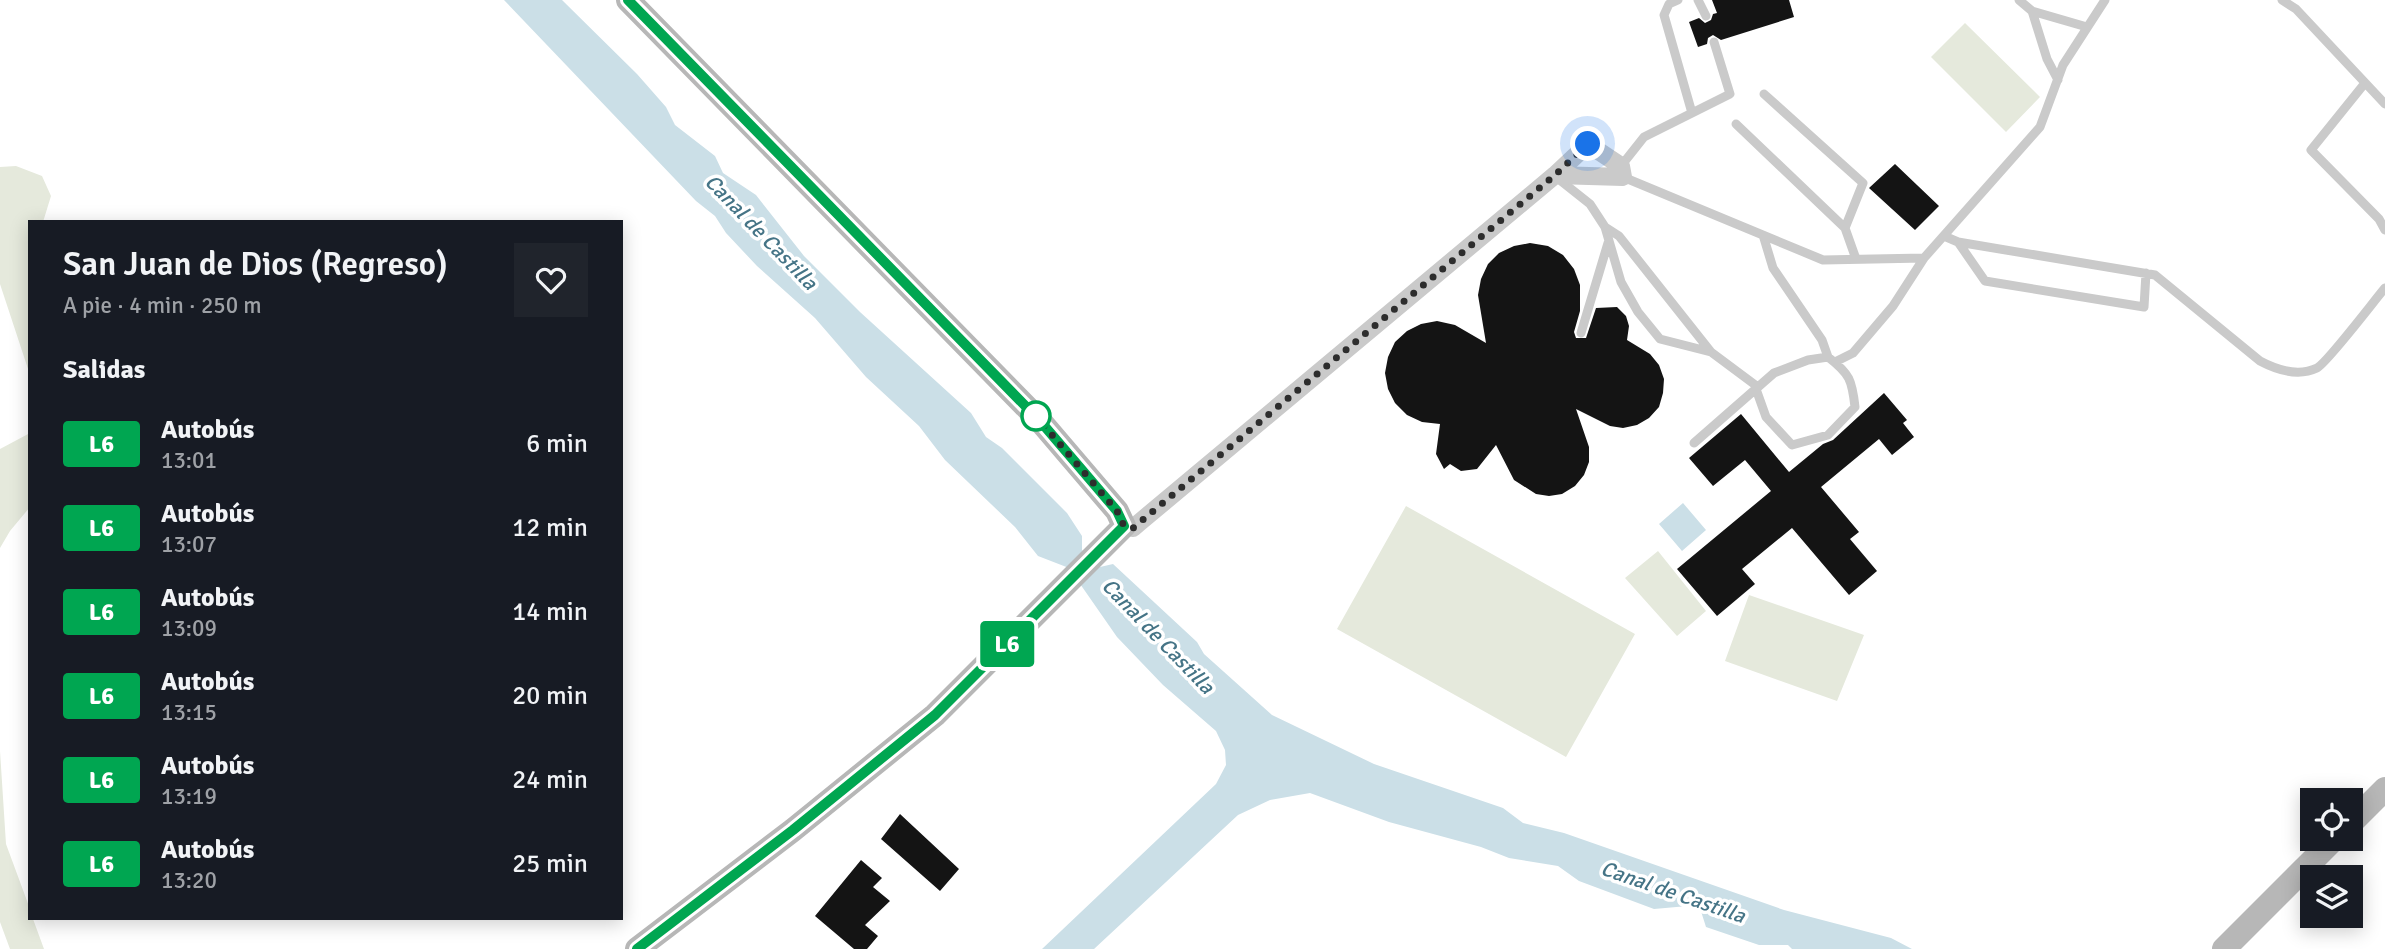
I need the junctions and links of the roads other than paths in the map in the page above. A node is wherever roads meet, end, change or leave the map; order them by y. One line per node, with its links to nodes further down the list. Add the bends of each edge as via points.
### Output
1 (628, 0): 35 (street, via 1041,422 1117,511)
2 (1678, 0): 15 (lane, via 1669,4 1664,15)
3 (1698, 0): 8 (lane)
4 (2019, 0): 7 (lane)
5 (2105, 0): 9 (lane)
6 (2282, 0): 12 (lane, via 2296,9)
7 (2032, 11): 9 (lane); 11 (lane)
8 (1706, 16)
9 (2087, 27): 11 (lane)
10 (1714, 43): 15 (lane, via 1730,94)
11 (2058, 80): 23 (lane, via 2040,127)
12 (2365, 83): 14 (lane); 21 (lane, via 2311,149)
13 (1764, 94): 20 (lane, via 1863,183)
14 (2385, 104)
15 (1692, 113): 17 (lane, via 1644,137)
16 (1737, 124): 20 (lane)
17 (1622, 172): 18 (street); 18 (street, via 1588,144); 22 (lane)
18 (1555, 175): 19 (lane, via 1590,204); 35 (street, via 1133,528)
19 (1605, 227): 24 (lane); 31 (lane, via 1619,236)
20 (1844, 228): 27 (lane)
21 (2385, 230)
22 (1763, 235): 27 (lane, via 1823,260); 32 (lane, via 1773,268)
23 (1944, 236): 25 (lane); 26 (lane)
24 (1609, 242): 30 (lane); 31 (lane, via 1621,282 1660,339)
25 (1958, 242): 28 (lane); 28 (lane, via 1985,281 2144,307)
26 (1924, 258): 27 (lane); 32 (lane, via 1893,306 1853,353)
27 (1856, 259)
28 (2146, 273): 29 (lane, via 2165,282 2260,361 2296,372 2319,368)
29 (2385, 288)
30 (1581, 333)
31 (1711, 352): 33 (lane)
32 (1831, 360): 33 (lane, via 1808,360 1774,373); 33 (lane, via 1852,379 1856,407 1828,435 1792,444 1766,418)
33 (1757, 388): 34 (lane)
34 (1694, 443)
35 (1121, 530): 39 (street, via 935,715)
36 (2385, 789): 37 (street)
37 (2363, 811)
38 (2323, 851): 40 (street)
39 (637, 949)
40 (2224, 949)

